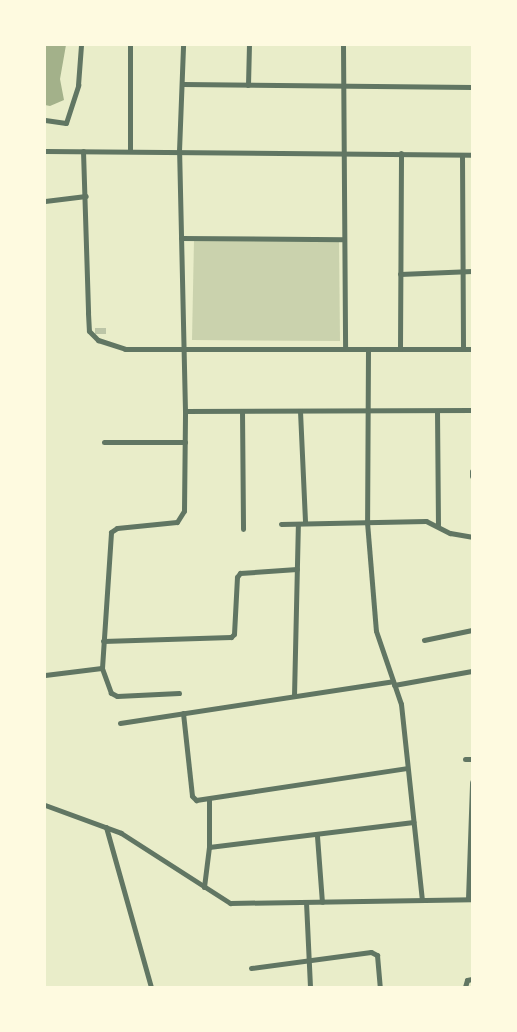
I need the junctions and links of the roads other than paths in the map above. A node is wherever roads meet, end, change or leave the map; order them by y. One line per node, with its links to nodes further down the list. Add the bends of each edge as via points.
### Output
1 (81, 45): 10 (street, via 78,85 66,123)
2 (130, 45): 13 (street)
3 (183, 45): 6 (street)
4 (249, 45): 7 (street)
5 (344, 45): 8 (street)
6 (183, 84): 7 (street); 15 (street)
7 (248, 85): 8 (street)
8 (344, 87): 9 (street); 14 (street)
9 (472, 88)
10 (45, 120)
11 (45, 151): 12 (street)
12 (83, 151): 13 (street); 19 (street)
13 (130, 151): 15 (street)
14 (343, 151): 15 (street); 16 (street); 22 (street)
15 (179, 152): 21 (street)
16 (401, 153): 17 (street); 25 (street)
17 (462, 155): 18 (street); 23 (street)
18 (472, 155)
19 (86, 196): 20 (street); 26 (street, via 89,331 98,340 125,349)
20 (45, 201)
21 (181, 238): 22 (street); 26 (street)
22 (344, 239): 27 (street)
23 (462, 270): 24 (street); 25 (street); 30 (street)
24 (472, 271)
25 (400, 274): 29 (street)
26 (184, 348): 27 (street); 33 (street)
27 (346, 349): 28 (street)
28 (368, 349): 29 (street); 36 (street)
29 (400, 349): 30 (street)
30 (463, 349): 31 (street)
31 (472, 349)
32 (472, 410): 37 (street)
33 (185, 411): 34 (street); 39 (street)
34 (242, 411): 35 (street); 47 (street)
35 (300, 411): 36 (street); 45 (street)
36 (368, 411): 37 (street); 42 (street)
37 (437, 411): 46 (street)
38 (104, 442): 39 (street)
39 (184, 442): 52 (street, via 182,518 177,522 117,528 108,538)
40 (472, 471): 41 (street)
41 (472, 476)
42 (368, 522): 45 (street); 46 (street, via 426,521); 56 (street, via 376,631)
43 (281, 524): 44 (street)
44 (298, 524): 45 (street); 49 (street)
45 (305, 524)
46 (438, 525): 48 (street, via 450,533)
47 (243, 529)
48 (472, 537)
49 (297, 569): 52 (street, via 240,573 237,577 234,634 231,636); 58 (street)
50 (472, 630): 51 (street)
51 (424, 640)
52 (103, 641): 53 (street)
53 (102, 668): 55 (street); 57 (street, via 110,693 117,696)
54 (472, 671): 56 (street)
55 (45, 675)
56 (393, 683): 58 (street); 63 (street, via 401,704)
57 (179, 694)
58 (294, 696): 59 (street)
59 (183, 713): 60 (street); 65 (street, via 192,796 196,800)
60 (120, 723)
61 (465, 759): 62 (street)
62 (472, 759)
63 (408, 768): 65 (street); 67 (street)
64 (472, 782): 72 (street)
65 (209, 799): 70 (street)
66 (45, 806): 68 (street)
67 (414, 822): 69 (street); 73 (street)
68 (106, 827): 71 (street, via 121,833); 79 (street)
69 (317, 836): 70 (street); 75 (street)
70 (209, 847): 71 (street)
71 (204, 888): 74 (street, via 230,903)
72 (470, 899): 73 (street)
73 (422, 900): 75 (street)
74 (306, 902): 75 (street); 76 (street)
75 (322, 902)
76 (309, 960): 77 (street); 80 (street); 81 (street, via 376,952)
77 (251, 968)
78 (472, 979): 82 (street, via 467,980)
79 (151, 987)
80 (310, 987)
81 (380, 987)
82 (465, 987)

